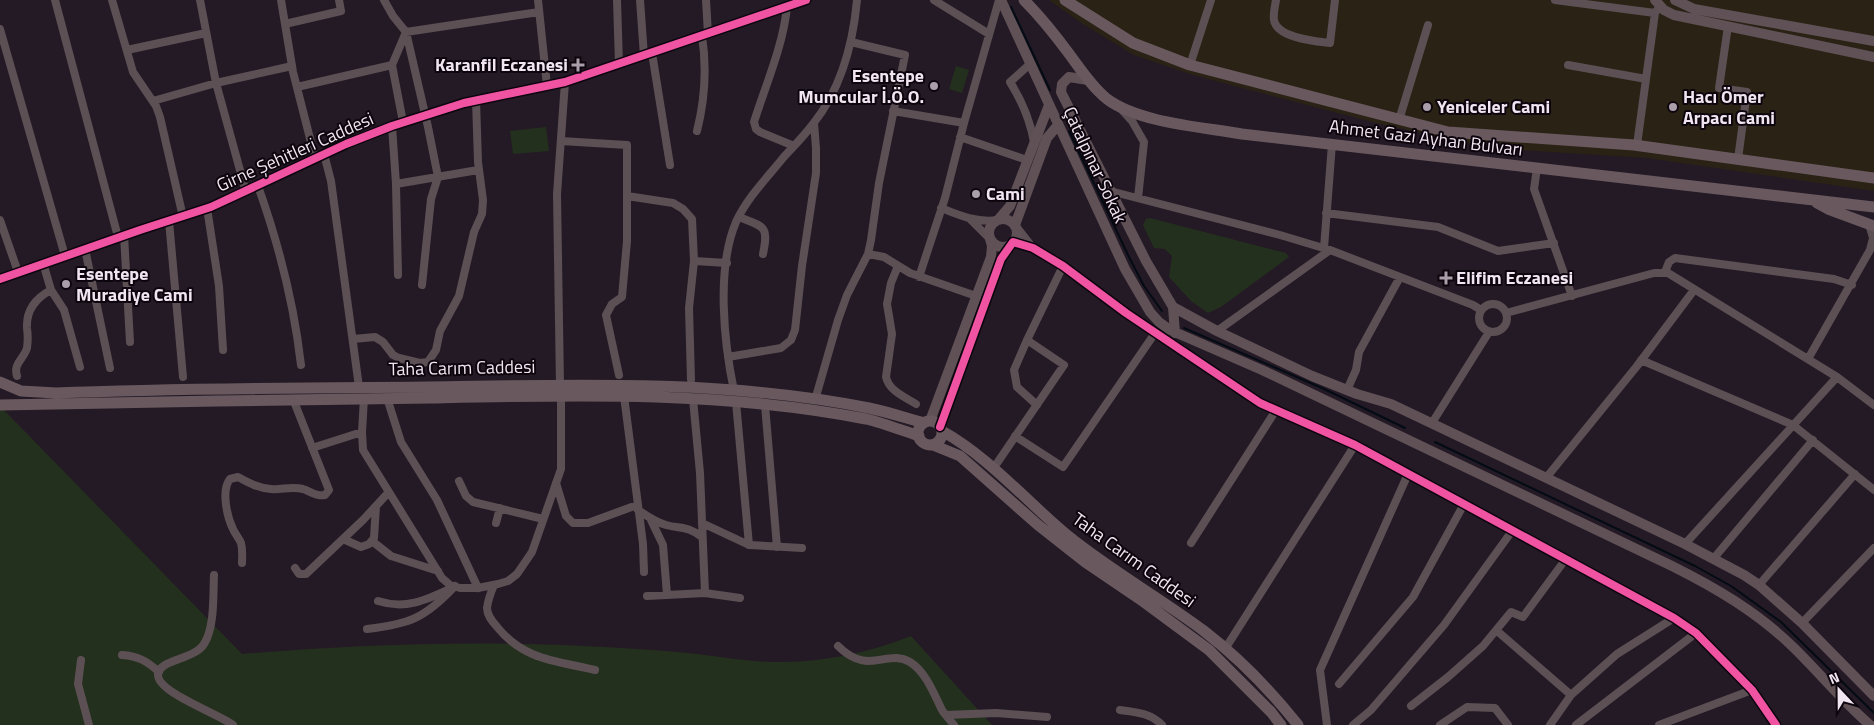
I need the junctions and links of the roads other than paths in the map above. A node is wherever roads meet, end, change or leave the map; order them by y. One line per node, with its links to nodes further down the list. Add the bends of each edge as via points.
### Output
1 (55, 0): 98 (street)
2 (112, 0): 37 (street)
3 (200, 0): 32 (street)
4 (281, 0): 27 (street)
5 (339, 0): 27 (street, via 341,11)
6 (384, 0): 31 (street)
7 (538, 0): 25 (street)
8 (617, 0): 40 (street)
9 (640, 0): 38 (street)
10 (706, 0): 34 (street)
11 (806, 0): 24 (main road, Girne Şehitleri Caddesi)
12 (857, 0): 35 (street)
13 (934, 0): 33 (street)
14 (1000, 0): 33 (street); 41 (main road, Çatalpınar Sokak)
15 (1024, 0): 26 (main road, Ahmet Gazi Ayhan Bulvarı)
16 (1033, 0): 26 (main road)
17 (1065, 0): 43 (main road, Ahmet Gazi Ayhan Bulvarı, via 1133,43)
18 (1211, 0): 43 (street)
19 (1276, 0): 20 (street, via 1274,19 1280,29 1296,37 1330,43)
20 (1335, 0)
21 (1555, 0): 23 (street)
22 (1675, 0): 36 (main road, via 1694,9)
23 (1657, 6): 29 (main road, via 1674,15); 46 (street)
24 (787, 7): 34 (main road, Girne Şehitleri Caddesi); 69 (street, via 786,22 754,122 760,132)
25 (539, 12): 31 (street); 50 (street)
26 (1035, 12): 47 (main road, Ahmet Gazi Ayhan Bulvarı)
27 (285, 24): 45 (street)
28 (1428, 25): 58 (street)
29 (1728, 26): 39 (main road); 73 (street, via 1719,88 1747,92)
30 (0, 29): 108 (street)
31 (406, 32): 42 (street); 57 (street)
32 (206, 33): 37 (street); 49 (street)
33 (989, 34): 60 (street)
34 (705, 35): 38 (main road, Girne Şehitleri Caddesi); 64 (street, via 705,83)
35 (851, 42): 56 (street, via 905,55); 61 (street, via 836,86)
36 (1874, 42)
37 (127, 50): 53 (street, via 134,72)
38 (648, 54): 40 (main road, Girne Şehitleri Caddesi); 74 (street)
39 (1874, 57)
40 (619, 64): 48 (main road, Girne Şehitleri Caddesi)
41 (1030, 64): 54 (main road, Çatalpınar Sokak); 67 (street, via 1010,82 1028,116)
42 (392, 65): 51 (street); 59 (street)
43 (1190, 65): 58 (main road, Ahmet Gazi Ayhan Bulvarı)
44 (1568, 65): 46 (street)
45 (292, 66): 49 (street); 51 (street)
46 (1646, 79): 70 (street)
47 (1088, 80): 55 (main road, Ahmet Gazi Ayhan Bulvarı); 81 (main road, Çatalpınar Sokak, via 1070,77 1062,84 1062,92)
48 (565, 82): 50 (main road, Girne Şehitleri Caddesi); 66 (street)
49 (216, 83): 53 (street); 82 (street)
50 (547, 86): 52 (main road, Girne Şehitleri Caddesi)
51 (297, 87): 71 (street)
52 (476, 100): 57 (main road, Girne Şehitleri Caddesi); 76 (street)
53 (153, 101): 91 (street, via 160,117)
54 (1049, 105): 62 (main road, Çatalpınar Sokak); 67 (main road)
55 (1119, 106): 68 (main road, Ahmet Gazi Ayhan Bulvarı, via 1178,123); 84 (street, via 1144,142)
56 (893, 111): 60 (street); 107 (street)
57 (424, 116): 59 (main road, Girne Şehitleri Caddesi); 77 (street)
58 (1398, 120): 70 (main road, Ahmet Gazi Ayhan Bulvarı, via 1448,132)
59 (403, 122): 63 (main road, Girne Şehitleri Caddesi)
60 (964, 122): 65 (street)
61 (814, 123): 69 (street); 138 (street, via 816,173 795,334 789,344 781,348)
62 (1058, 125): 96 (main road, via 1047,138); 130 (main road, Çatalpınar Sokak, via 1132,283 1154,317)
63 (392, 126): 71 (main road, Girne Şehitleri Caddesi); 79 (street)
64 (697, 131)
65 (960, 137): 72 (street); 88 (street)
66 (561, 141): 83 (street, via 627,145); 150 (street, via 557,194)
67 (1034, 142): 72 (main road)
68 (1332, 144): 75 (main road, Ahmet Gazi Ayhan Bulvarı); 89 (street)
69 (794, 146): 90 (street, via 753,194)
70 (1637, 146): 73 (main road, Ahmet Gazi Ayhan Bulvarı)
71 (319, 156): 80 (main road, Girne Şehitleri Caddesi); 133 (street, via 331,181)
72 (1027, 160): 94 (main road, via 1010,206)
73 (1738, 160): 78 (main road, Ahmet Gazi Ayhan Bulvarı)
74 (670, 165)
75 (1537, 168): 85 (main road, Ahmet Gazi Ayhan Bulvarı); 101 (street, via 1534,189)
76 (478, 170): 77 (street); 133 (street, via 482,214 474,232 460,296 440,331 432,359 423,364 399,358 375,337)
77 (438, 177): 79 (street); 120 (street, via 431,199)
78 (1874, 178)
79 (396, 184): 116 (street)
80 (258, 186): 82 (main road, Girne Şehitleri Caddesi); 142 (street, via 283,265)
81 (1110, 191): 84 (street); 126 (main road, Çatalpınar Sokak)
82 (246, 192): 87 (main road, Girne Şehitleri Caddesi)
83 (627, 196): 109 (street, via 673,203 686,212 692,219); 144 (street, via 622,297 606,314)
84 (1138, 198): 104 (street)
85 (1811, 200): 86 (main road, Ahmet Gazi Ayhan Bulvarı); 97 (main road)
86 (1874, 207)
87 (207, 208): 91 (main road, Girne Şehitleri Caddesi); 137 (street, via 219,286)
88 (941, 208): 93 (street); 117 (street)
89 (1326, 213): 101 (street, via 1438,227 1498,251); 104 (street)
90 (739, 216): 106 (street, via 764,230 767,236); 111 (street)
91 (183, 217): 95 (main road, Girne Şehitleri Caddesi)
92 (0, 220): 114 (street)
93 (971, 220): 94 (street); 99 (street)
94 (998, 220): 96 (main road, via 1007,220); 99 (main road, via 991,226)
95 (169, 221): 98 (main road, Girne Şehitleri Caddesi); 146 (street)
96 (1014, 225): 100 (main road, via 1017,234); 102 (street)
97 (1871, 225): 105 (street)
98 (121, 236): 103 (main road, Girne Şehitleri Caddesi); 135 (street)
99 (990, 239): 100 (main road, via 1001,247 1010,246); 124 (main road, via 991,256)
100 (1013, 242): 102 (street); 167 (main road, via 1001,259)
101 (1554, 244): 125 (street)
102 (1033, 248): 113 (street)
103 (84, 249): 108 (main road, Girne Şehitleri Caddesi); 143 (street)
104 (1327, 249): 118 (street); 129 (street)
105 (1872, 249): 121 (street)
106 (763, 254)
107 (868, 254): 112 (street, via 884,257); 159 (street, via 847,295)
108 (65, 256): 110 (main road, Girne Şehitleri Caddesi)
109 (694, 261): 111 (street); 148 (street, via 689,308)
110 (43, 263): 114 (main road, Girne Şehitleri Caddesi); 122 (street)
111 (726, 263): 138 (street, via 724,306)
112 (898, 266): 117 (street); 160 (street, via 886,304 892,334 886,381)
113 (1063, 266): 132 (street); 134 (street)
114 (18, 272): 119 (main road, Girne Şehitleri Caddesi)
115 (1664, 272): 121 (street, via 1675,258 1834,279); 123 (street); 125 (street)
116 (398, 275)
117 (919, 276): 124 (street)
118 (1400, 276): 127 (street); 151 (street, via 1360,352)
119 (0, 280)
120 (422, 284)
121 (1852, 285): 139 (street)
122 (51, 290): 141 (street, via 64,310); 145 (street, via 30,310 26,350 17,365)
123 (1694, 290): 139 (street); 140 (street)
124 (976, 296): 167 (main road)
125 (1572, 296): 128 (street)
126 (1172, 307): 129 (main road); 130 (main road)
127 (1482, 310): 128 (street, via 1494,304 1503,308); 131 (street, via 1479,323)
128 (1506, 314): 131 (street, via 1507,321 1502,329)
129 (1217, 331): 151 (main road)
130 (1175, 332): 136 (street); 251 (main road, Çatalpınar Sokak, via 1270,374 1717,590 1783,638)
131 (1489, 332): 166 (street)
132 (1155, 333): 136 (street); 171 (street, via 1063,467)
133 (353, 339): 152 (street)
134 (1027, 340): 161 (street, via 1014,370 1017,387); 161 (street, via 1064,365)
135 (130, 342)
136 (1174, 346): 165 (street, via 1260,403)
137 (223, 350)
138 (728, 357): 154 (street)
139 (1808, 359): 147 (street)
140 (1641, 360): 168 (street); 179 (street)
141 (80, 366)
142 (301, 366)
143 (110, 368)
144 (619, 375)
145 (17, 376)
146 (183, 377)
147 (1837, 377): 164 (street); 168 (street)
148 (691, 380)
149 (0, 383): 152 (main road, Taha Carım Caddesi, via 21,391 56,393); 155 (main road)
150 (561, 390): 152 (main road, Taha Carım Caddesi); 153 (main road, Taha Carım Caddesi); 154 (main road, Taha Carım Caddesi, via 632,385); 156 (main road, Taha Carım Caddesi); 181 (street, via 561,468)
151 (1347, 390): 166 (main road, via 1391,404)
152 (361, 393): 156 (main road, Taha Carım Caddesi); 157 (main road, Taha Carım Caddesi); 169 (street)
153 (624, 396): 158 (main road, Taha Carım Caddesi); 186 (street)
154 (735, 397): 158 (main road, Taha Carım Caddesi); 159 (main road, Taha Carım Caddesi); 163 (main road, Taha Carım Caddesi); 198 (street)
155 (0, 398)
156 (387, 398): 212 (street, via 402,442 437,500)
157 (293, 399): 162 (main road, Taha Carım Caddesi); 175 (street)
158 (693, 399): 190 (street)
159 (815, 400): 167 (main road, Taha Carım Caddesi, via 870,409)
160 (916, 404)
161 (1037, 404): 171 (street)
162 (0, 405)
163 (765, 405): 170 (main road, Taha Carım Caddesi, via 868,419); 199 (street)
164 (1874, 405)
165 (1276, 410): 174 (street); 196 (street)
166 (1432, 423): 179 (main road)
167 (934, 425): 170 (main road, via 919,428); 173 (main road, via 941,438); 176 (main road, Taha Carım Caddesi, via 956,438)
168 (1793, 425): 172 (street); 197 (street)
169 (362, 432): 175 (street); 183 (street, via 363,450)
170 (919, 436): 173 (main road, via 922,442)
171 (1015, 436): 176 (street)
172 (1813, 440): 178 (street); 202 (street)
173 (933, 445): 241 (main road, Taha Carım Caddesi, via 960,456 1085,562 1209,650)
174 (1355, 445): 177 (street); 224 (street)
175 (312, 448): 204 (street, via 329,487 323,496 303,489 254,486 238,476 228,481 227,515 240,541)
176 (993, 469): 224 (main road, Taha Carım Caddesi, via 1068,536)
177 (1408, 474): 184 (street); 243 (street, via 1320,670)
178 (1855, 474): 182 (street); 210 (street)
179 (1546, 478): 197 (main road)
180 (460, 481): 187 (street, via 469,500)
181 (556, 483): 186 (street, via 566,516 572,523 588,523); 188 (street)
182 (1874, 490)
183 (388, 493): 185 (street); 206 (street)
184 (1464, 504): 192 (street); 229 (street, via 1413,597)
185 (376, 506): 194 (street); 195 (street)
186 (637, 507): 189 (street); 207 (street)
187 (500, 508): 188 (street); 191 (street)
188 (544, 519): 209 (street, via 532,552 517,574)
189 (651, 520): 193 (street, via 694,530); 214 (street, via 663,545)
190 (702, 522): 193 (street); 198 (street)
191 (496, 523)
192 (1512, 531): 203 (street); 244 (street, via 1444,625 1371,710)
193 (702, 537): 213 (street)
194 (344, 539): 195 (street, via 361,547); 205 (street, via 306,574 299,574)
195 (372, 542): 206 (street, via 392,556)
196 (1191, 543)
197 (1686, 544): 202 (main road)
198 (749, 545): 199 (street)
199 (777, 547): 200 (street)
200 (802, 548)
201 (1873, 551): 219 (street)
202 (1714, 558): 210 (main road)
203 (1565, 560): 218 (street); 221 (street, via 1523,617 1511,612)
204 (242, 563)
205 (295, 568)
206 (438, 571): 211 (street, via 442,578)
207 (644, 572)
208 (214, 575): 228 (street, via 206,641 190,656 169,662)
209 (494, 585): 212 (street); 227 (street, via 488,614 500,632 515,645 532,656)
210 (1759, 585): 219 (main road)
211 (455, 586): 212 (street); 217 (street, via 405,606 391,606); 220 (street, via 437,606 414,620)
212 (478, 588)
213 (705, 593): 214 (street); 216 (street)
214 (667, 595): 215 (street)
215 (647, 596)
216 (740, 598)
217 (378, 601)
218 (1674, 618): 222 (street); 231 (street, via 1617,654)
219 (1802, 623): 232 (main road)
220 (367, 629)
221 (1496, 630): 231 (street); 233 (street, via 1469,659)
222 (1696, 633): 230 (street); 248 (street)
223 (838, 646): 235 (street, via 857,660 901,658 913,664)
224 (1225, 649): 242 (main road, Taha Carım Caddesi)
225 (122, 656): 228 (street, via 142,659)
226 (81, 660): 237 (street, via 78,684)
227 (595, 670)
228 (158, 672): 238 (street, via 160,682 170,692)
229 (1339, 684)
230 (1752, 690): 249 (street); 250 (street)
231 (1571, 695): 247 (street)
232 (1874, 696)
233 (1411, 706)
234 (1120, 710): 240 (street, via 1140,712)
235 (946, 715): 236 (street, via 996,713); 239 (street)
236 (1047, 717)
237 (89, 725)
238 (233, 725)
239 (954, 725)
240 (1162, 725)
241 (1282, 725)
242 (1298, 725)
243 (1327, 725)
244 (1353, 725)
245 (1440, 725): 246 (street, via 1467,707 1495,708)
246 (1508, 725)
247 (1550, 725)
248 (1576, 725)
249 (1658, 725)
250 (1776, 725)
251 (1870, 725)

